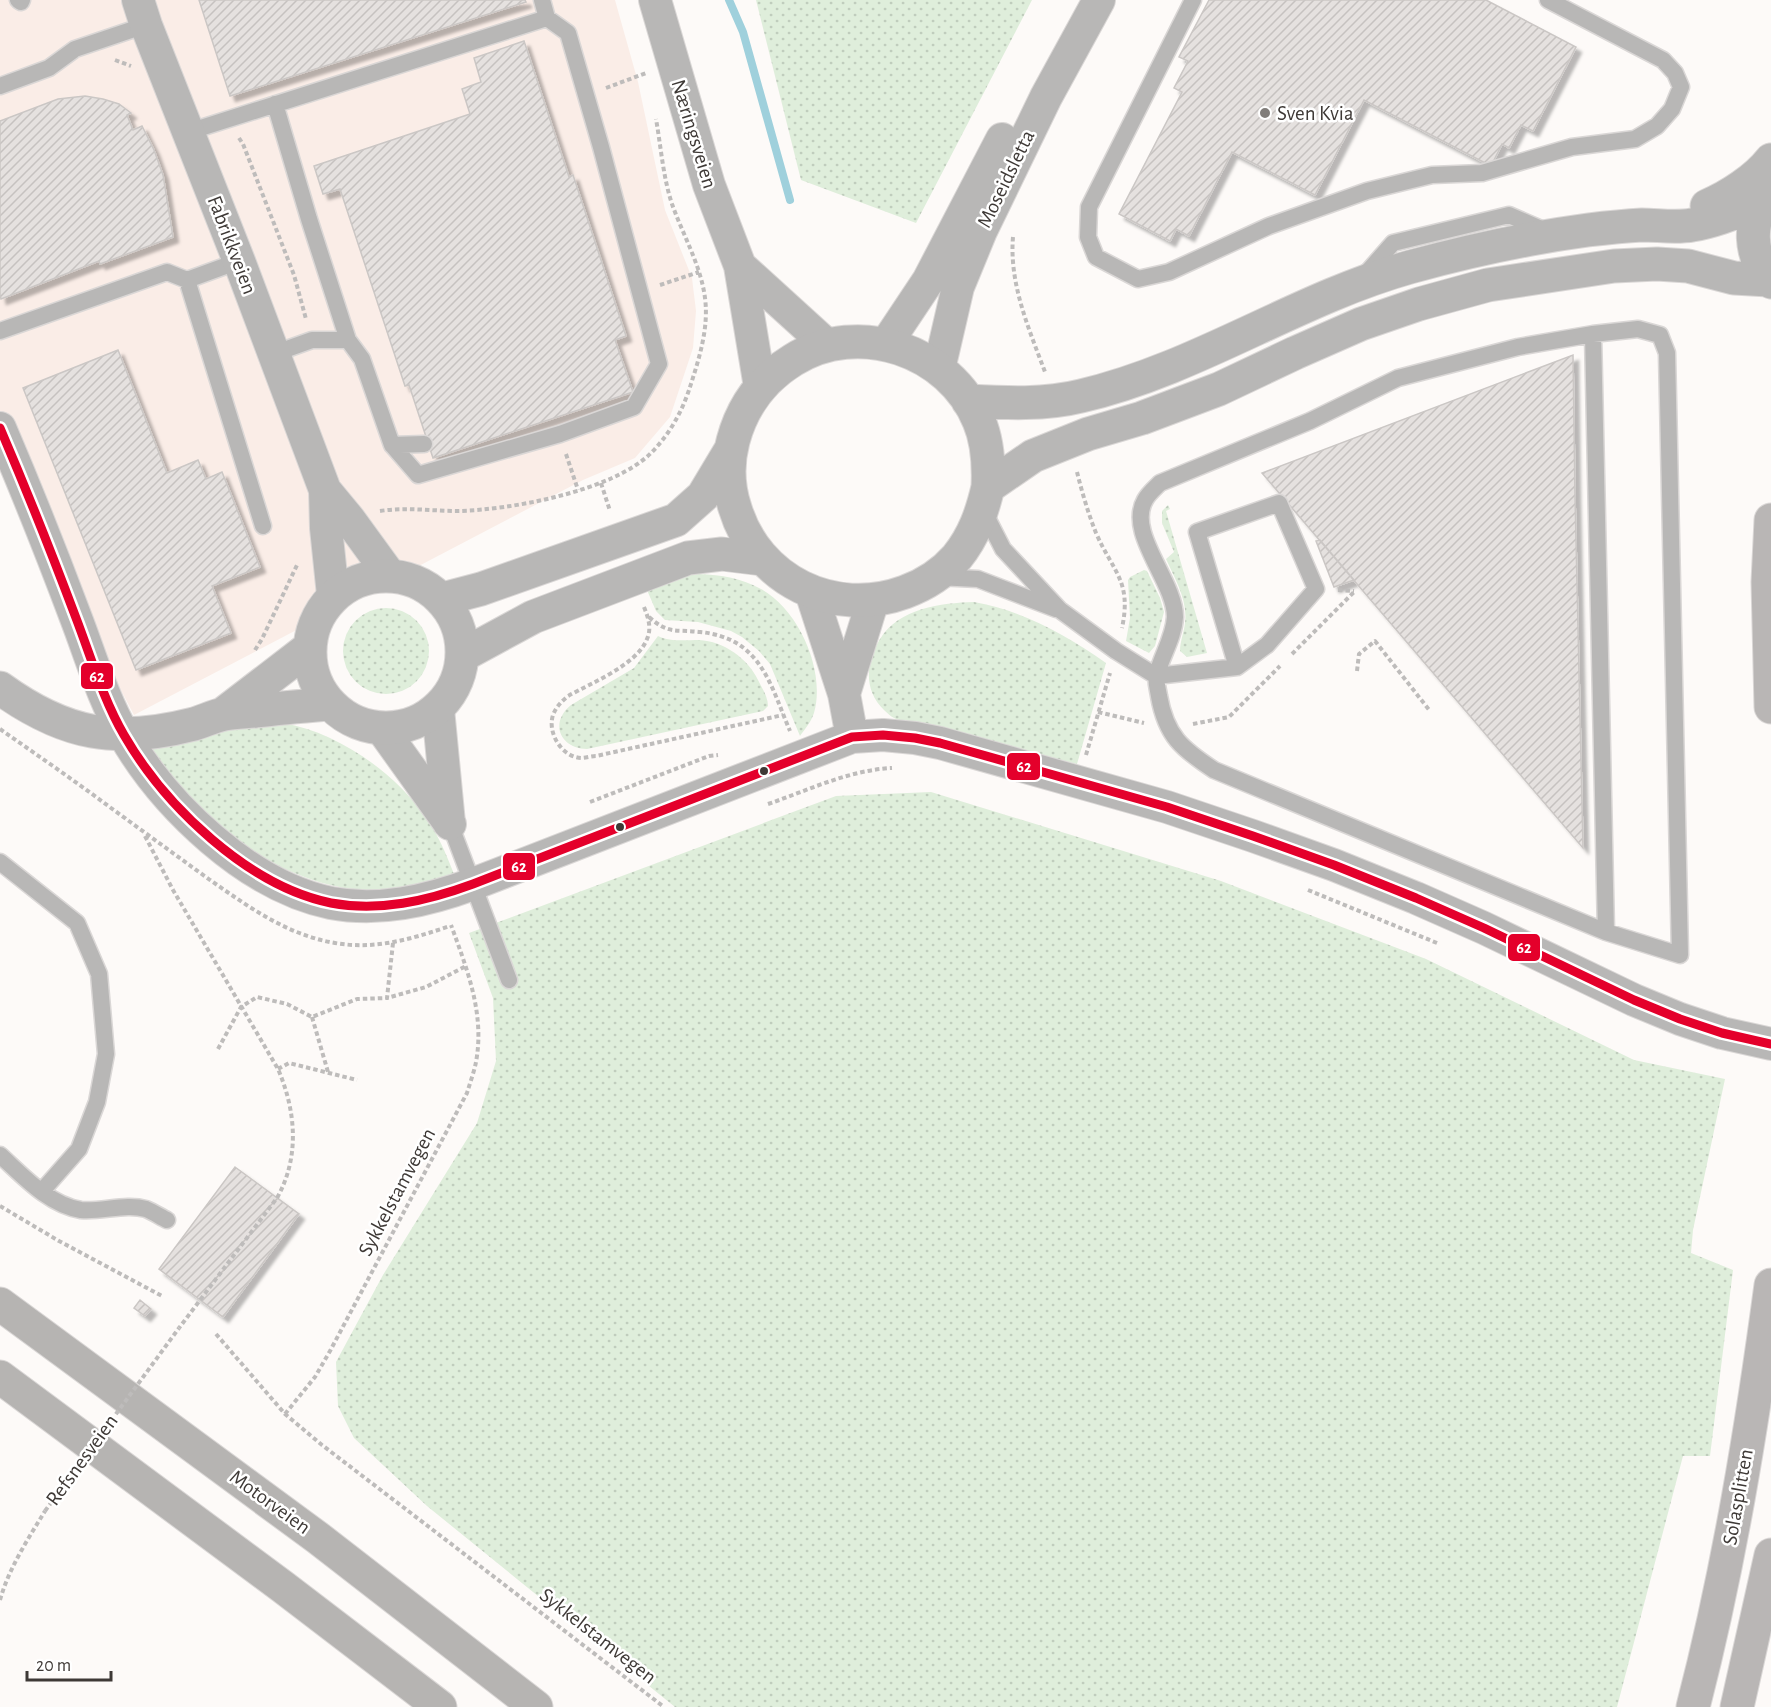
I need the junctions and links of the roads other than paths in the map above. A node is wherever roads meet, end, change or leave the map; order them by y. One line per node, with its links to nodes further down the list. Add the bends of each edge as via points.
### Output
1 (18, 0): 2 (lane)
2 (22, 0)
3 (542, 0): 10 (lane)
4 (655, 0): 18 (street, Næringsveien, via 709,185)
5 (1076, 0): 24 (street, Moseidsletta, via 928,281)
6 (1099, 0): 27 (street, Moseidsletta, via 1046,97 981,231 958,288)
7 (1193, 0): 8 (lane, via 1089,207 1088,237 1096,257 1138,279 1169,272 1269,226 1367,191 1432,175 1482,174 1572,147 1635,139 1657,126 1672,110 1681,87 1676,73 1664,60)
8 (1548, 0)
9 (142, 13): 11 (lane, via 48,68); 13 (street, Fabrikkveien)
10 (547, 18): 12 (lane); 32 (lane, via 568,33 659,364 634,407 560,434 418,475)
11 (0, 86)
12 (274, 104): 13 (lane); 23 (lane)
13 (188, 132): 17 (street, Fabrikkveien)
14 (1771, 159): 16 (street, via 1738,189 1709,205)
15 (1768, 198): 16 (street, via 1690,226); 20 (street, via 1755,223 1753,246)
16 (1642, 225): 29 (street, via 1554,234 1408,268 1355,286 1158,372 1080,397 1043,402)
17 (239, 261): 19 (lane); 26 (street, Fabrikkveien)
18 (740, 266): 25 (street, Næringsveien); 28 (street, Næringsveien)
19 (187, 280): 21 (lane, via 167,272); 37 (lane)
20 (1770, 281): 35 (street, via 1734,278 1688,266 1604,267 1488,285 1419,304 1361,324 1219,389 1033,456)
21 (0, 331)
22 (1593, 334): 49 (lane, via 1518,347 1398,378 1310,422 1160,483 1144,501 1139,524 1169,591 1175,617); 62 (lane); 62 (lane, via 1638,329 1660,335 1667,353 1680,955)
23 (348, 340): 26 (lane, via 312,340); 32 (lane, via 362,358)
24 (886, 344): 25 (street, via 866,341); 27 (street, via 914,353)
25 (826, 345): 28 (street, via 802,354)
26 (273, 354): 34 (street, Fabrikkveien)
27 (939, 369): 29 (street)
28 (760, 387): 33 (street, via 737,427)
29 (968, 401): 35 (street, via 986,442)
30 (0, 428): 57 (street)
31 (424, 444): 32 (lane)
32 (392, 445)
33 (731, 450): 38 (street, via 731,496 738,519); 43 (street, via 703,496 676,520)
34 (325, 490): 39 (street, Fabrikkveien); 42 (street, Fabrikkveien)
35 (986, 499): 40 (street, via 972,536); 45 (lane, via 1003,549)
36 (1771, 520): 53 (highway, via 1768,582)
37 (263, 526)
38 (763, 559): 41 (street, via 785,578); 47 (street, via 722,554 688,558 533,617)
39 (389, 574): 42 (street, via 359,579); 43 (street, via 418,581)
40 (934, 577): 44 (street, via 894,596); 45 (lane, via 978,579)
41 (811, 592): 44 (street, via 841,599); 51 (street)
42 (333, 595): 46 (street, via 316,619)
43 (443, 599): 47 (street, via 459,625)
44 (873, 600): 51 (street)
45 (1060, 610): 49 (lane)
46 (309, 648): 52 (street, via 313,678); 55 (street)
47 (464, 655): 54 (street, via 456,684)
48 (1237, 667): 48 (lane, via 1268,645 1316,589 1279,503 1197,532); 49 (lane)
49 (1155, 676): 62 (lane, via 1168,729 1188,754 1214,770)
50 (0, 688): 57 (street, via 62,724)
51 (844, 694): 58 (street)
52 (328, 704): 55 (street); 56 (street, via 352,721)
53 (1771, 707)
54 (438, 709): 56 (street, via 412,724); 59 (street)
55 (223, 714): 57 (street, via 183,726)
56 (382, 729): 59 (street)
57 (123, 734): 61 (street, via 179,810 239,860 270,880 330,902 362,906)
58 (852, 737): 61 (street); 64 (street, via 883,735 940,743 1167,807 1416,898 1680,1019)
59 (450, 824): 61 (lane)
60 (0, 862): 66 (lane, via 77,923 99,974 106,1054 98,1102 79,1149)
61 (478, 898): 63 (lane)
62 (1606, 932)
63 (509, 980)
64 (1771, 1044)
65 (0, 1155): 66 (lane)
66 (42, 1191): 67 (lane, via 59,1203 81,1209 131,1207 146,1209)
67 (167, 1220)
68 (1771, 1286): 74 (highway, Solasplitten, via 1737,1514)
69 (0, 1304): 73 (highway, Motorveien, via 318,1538)
70 (0, 1377): 72 (highway)
71 (1771, 1555): 75 (highway, Solasplitten)
72 (440, 1707)
73 (536, 1707)
74 (1693, 1707)
75 (1737, 1707)

